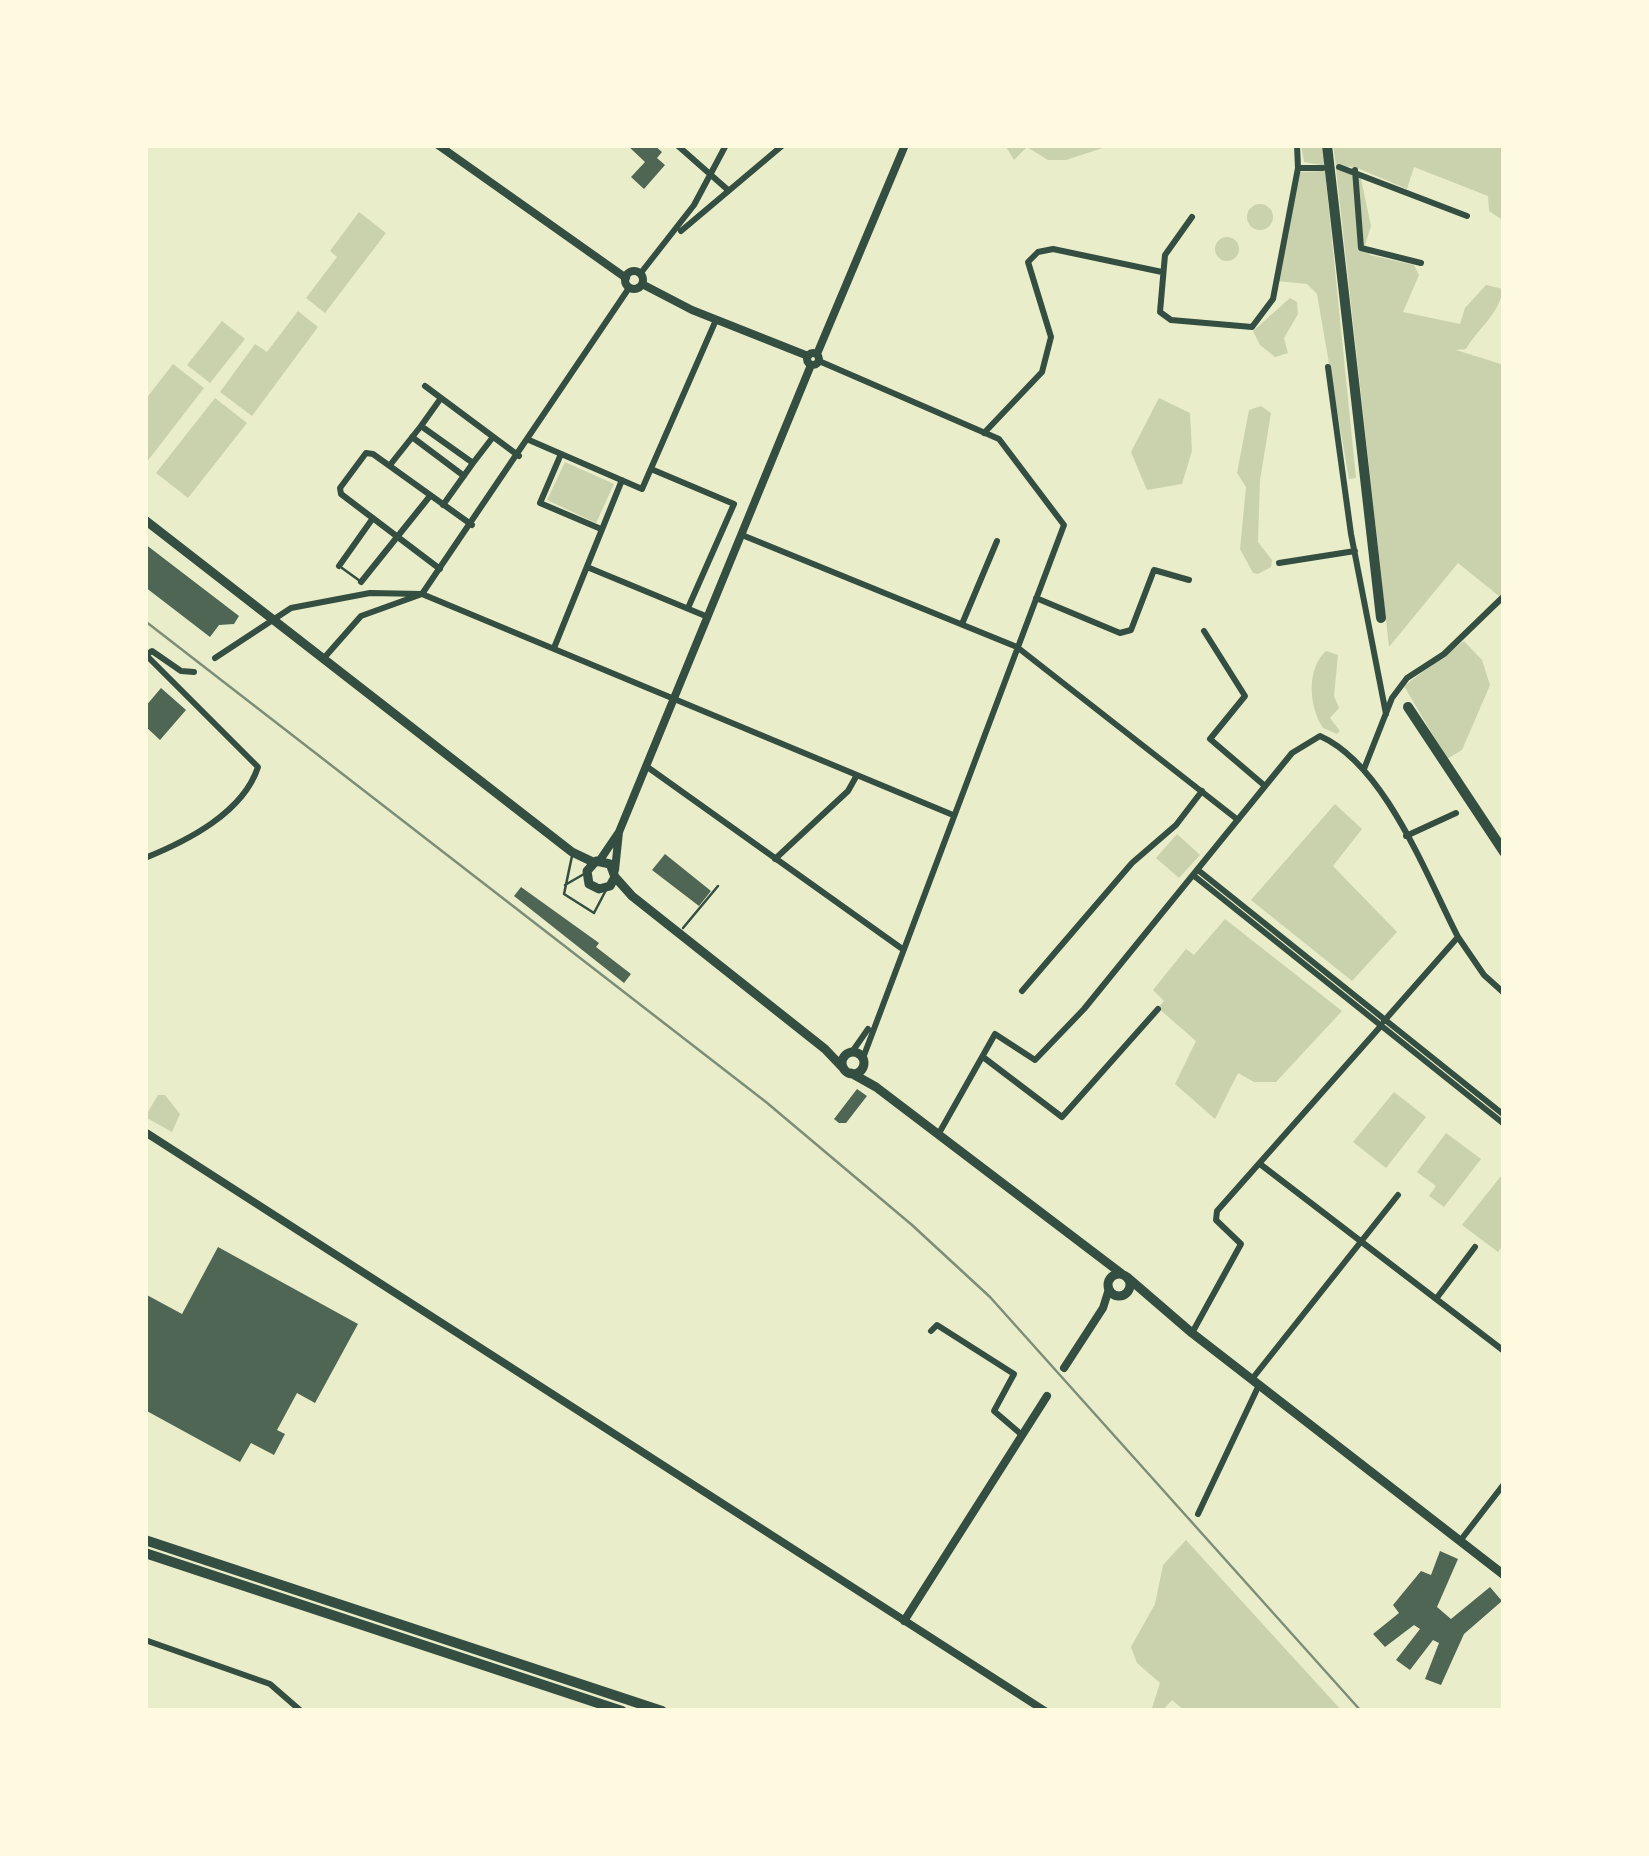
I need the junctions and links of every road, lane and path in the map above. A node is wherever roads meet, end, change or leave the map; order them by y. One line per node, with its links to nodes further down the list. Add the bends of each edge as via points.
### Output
1 (438, 145): 20 (street)
2 (677, 145): 12 (street)
3 (726, 145): 12 (street)
4 (783, 145): 13 (street)
5 (905, 145): 22 (street)
6 (1297, 145): 8 (street)
7 (1327, 145): 60 (highway)
8 (1298, 168): 9 (street); 18 (street, via 1272,299 1252,327 1170,320 1160,312)
9 (1323, 168)
10 (1339, 168): 11 (street)
11 (1355, 170): 14 (street); 17 (street, via 1361,248)
12 (710, 174): 13 (street); 16 (street)
13 (728, 190): 16 (street)
14 (1467, 216)
15 (1192, 218): 18 (street, via 1165,255)
16 (672, 238): 19 (street)
17 (1421, 264)
18 (1162, 272): 27 (street, via 1053,248 1038,252 1028,262 1051,336 1042,372)
19 (641, 279): 20 (street); 20 (street, via 633,272); 21 (street)
20 (628, 283): 30 (street)
21 (716, 320): 22 (street); 35 (street)
22 (814, 359): 27 (street); 44 (street)
23 (1328, 367): 47 (street)
24 (424, 386): 25 (street)
25 (441, 398): 26 (street); 29 (street)
26 (421, 426): 28 (street); 33 (street)
27 (984, 432): 56 (street, via 999,439 1064,525)
28 (412, 437): 34 (street); 36 (street)
29 (493, 437): 32 (street); 33 (street)
30 (529, 440): 31 (street); 32 (street)
31 (562, 454): 37 (street); 43 (street, via 540,503)
32 (519, 456): 42 (street)
33 (474, 463): 36 (street)
34 (390, 465): 38 (street); 40 (street, via 366,453 340,488)
35 (651, 469): 37 (street, via 642,489); 57 (street, via 734,504)
36 (464, 476): 39 (street)
37 (622, 480): 43 (street)
38 (430, 496): 39 (street); 45 (street)
39 (444, 505): 42 (street)
40 (373, 518): 45 (street); 49 (street)
41 (145, 520): 59 (main road)
42 (472, 525): 51 (street)
43 (601, 529): 50 (street)
44 (742, 536): 58 (street); 61 (street)
45 (398, 537): 51 (street); 53 (street)
46 (997, 541): 61 (street)
47 (1354, 551): 48 (street); 71 (street)
48 (1280, 564)
49 (340, 566): 53 (lane)
50 (587, 567): 57 (street); 64 (street)
51 (440, 569): 54 (street)
52 (1189, 580): 56 (street, via 1154,570 1131,630 1120,633)
53 (361, 582)
54 (422, 594): 59 (street, via 353,594); 64 (street); 67 (street, via 362,616)
55 (1504, 596): 71 (street, via 1444,654 1407,678)
56 (1036, 598): 63 (street)
57 (688, 608): 58 (street)
58 (708, 617): 69 (street)
59 (273, 618): 66 (street); 67 (main road)
60 (1381, 618)
61 (962, 624): 63 (street)
62 (1204, 631): 75 (street, via 1245,696 1210,739)
63 (1018, 646): 76 (street); 78 (street)
64 (554, 648): 69 (street)
65 (145, 654): 68 (street, via 152,651); 84 (street, via 258,767 231,806 198,833)
66 (215, 658)
67 (324, 658): 82 (main road)
68 (194, 672)
69 (675, 698): 72 (street); 74 (street)
70 (1408, 707): 83 (highway)
71 (1386, 714): 73 (street)
72 (646, 766): 80 (street); 85 (street)
73 (1364, 769): 75 (street, via 1320,736 1292,753); 81 (street)
74 (858, 775): 78 (street); 85 (street)
75 (1265, 786): 79 (street)
76 (1202, 791): 79 (street); 96 (street)
77 (1456, 813): 81 (street)
78 (953, 815): 95 (street)
79 (1238, 820): 87 (street)
80 (619, 832): 86 (street); 88 (street)
81 (1406, 836): 94 (street)
82 (572, 852): 86 (main road); 89 (lane)
83 (1504, 852)
84 (145, 858)
85 (774, 859): 95 (street)
86 (591, 867): 88 (main road); 89 (lane); 91 (main road, via 592,886)
87 (1195, 873): 100 (street); 103 (street, via 1035,1060 995,1034)
88 (615, 874): 91 (main road); 92 (main road)
89 (564, 886): 91 (lane, via 564,894 594,914)
90 (718, 886): 93 (path)
91 (606, 888): 92 (main road)
92 (632, 896): 93 (main road)
93 (682, 929): 101 (main road)
94 (1458, 936): 97 (street); 100 (street)
95 (901, 948): 99 (street)
96 (1022, 992)
97 (1504, 993)
98 (1158, 1009): 103 (street, via 1062,1117)
99 (872, 1024): 102 (street); 104 (street)
100 (1382, 1024): 107 (street); 108 (street); 111 (street)
101 (825, 1048): 102 (main road); 105 (main road)
102 (849, 1054): 104 (main road); 105 (main road)
103 (983, 1057): 110 (street)
104 (862, 1063): 105 (main road); 106 (main road)
105 (847, 1071): 106 (main road)
106 (876, 1087): 110 (main road)
107 (1504, 1116)
108 (1504, 1124)
109 (145, 1132): 133 (street)
110 (938, 1136): 115 (main road)
111 (1260, 1164): 113 (street); 121 (street, via 1217,1212 1216,1220 1241,1244)
112 (1398, 1195): 113 (street)
113 (1362, 1242): 119 (street); 124 (street)
114 (1475, 1247): 119 (street)
115 (1100, 1261): 116 (main road); 117 (main road)
116 (1124, 1276): 117 (main road); 117 (main road, via 1130,1285); 118 (main road)
117 (1115, 1289): 118 (main road); 123 (street)
118 (1150, 1299): 121 (main road)
119 (1436, 1299): 122 (street)
120 (931, 1330): 126 (street, via 937,1325 1014,1374 994,1411)
121 (1192, 1333): 124 (main road)
122 (1504, 1351)
123 (1064, 1368)
124 (1255, 1382): 128 (street); 130 (main road)
125 (1047, 1396): 126 (street)
126 (1022, 1435): 133 (street)
127 (1504, 1484): 130 (street)
128 (1198, 1514)
129 (145, 1540): 137 (highway)
130 (1460, 1541): 132 (main road)
131 (145, 1553): 136 (highway)
132 (1504, 1575)
133 (904, 1620): 138 (street)
134 (145, 1640): 135 (street, via 270,1684)
135 (301, 1711)
136 (622, 1711)
137 (662, 1711)
138 (1046, 1711)

